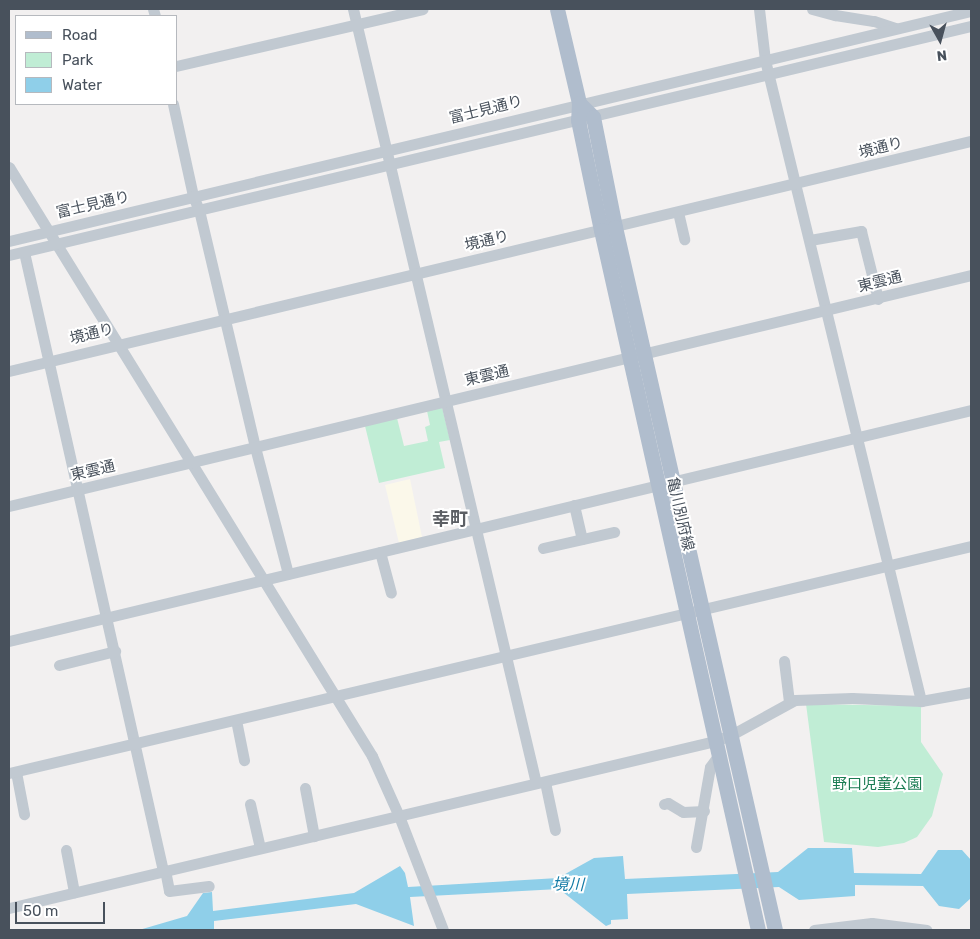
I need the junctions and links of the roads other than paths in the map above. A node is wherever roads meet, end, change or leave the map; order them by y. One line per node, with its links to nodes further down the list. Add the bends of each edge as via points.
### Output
1 (353, 9): 7 (street)
2 (422, 9): 7 (street)
3 (557, 9): 14 (main road, 亀川別府線)
4 (758, 9): 11 (street)
5 (812, 9): 9 (street)
6 (971, 10): 9 (street, 富士見通り)
7 (356, 25): 12 (street); 19 (street)
8 (971, 26): 10 (street, 富士見通り)
9 (897, 28): 10 (street); 11 (street, 富士見通り)
10 (917, 40): 13 (street, 富士見通り)
11 (765, 60): 13 (street); 14 (street, 富士見通り)
12 (178, 66)
13 (770, 76): 16 (street, 富士見通り); 22 (street)
14 (579, 103): 16 (main road); 17 (main road, 亀川別府線); 19 (street, 富士見通り)
15 (173, 105): 23 (street)
16 (593, 117): 17 (street, 富士見通り); 26 (main road, 亀川別府線)
17 (578, 120): 20 (street, 富士見通り); 26 (main road, 亀川別府線)
18 (971, 141): 22 (street, 境通り)
19 (386, 151): 20 (street); 23 (street, 富士見通り)
20 (389, 165): 24 (street, 富士見通り); 34 (street)
21 (9, 167): 27 (street)
22 (796, 184): 25 (street, 境通り); 29 (street)
23 (193, 196): 24 (street); 27 (street, 富士見通り)
24 (199, 210): 31 (street, 富士見通り); 38 (street)
25 (678, 212): 26 (street, 境通り); 28 (street)
26 (608, 228): 34 (street, 境通り); 40 (main road, 亀川別府線)
27 (47, 231): 30 (street, 富士見通り); 31 (street)
28 (684, 239)
29 (810, 240): 36 (street, via 861,230); 37 (street)
30 (9, 241)
31 (57, 244): 32 (street, 富士見通り); 39 (street)
32 (24, 252): 33 (street, 富士見通り); 41 (street)
33 (9, 255)
34 (415, 274): 38 (street, 境通り); 43 (street)
35 (971, 275): 36 (street, 東雲通)
36 (878, 298): 37 (street, 東雲通)
37 (827, 311): 40 (street, 東雲通); 45 (street)
38 (226, 321): 39 (street, 境通り); 46 (street)
39 (118, 343): 41 (street, 境通り); 47 (street)
40 (637, 356): 43 (street, 東雲通); 48 (main road, 亀川別府線)
41 (50, 360): 42 (street, 境通り); 49 (street)
42 (9, 371)
43 (448, 401): 46 (street, 東雲通); 52 (street)
44 (971, 410): 45 (street)
45 (857, 437): 48 (street); 58 (street)
46 (254, 447): 47 (street, 東雲通); 59 (street)
47 (191, 463): 49 (street, 東雲通); 60 (street)
48 (665, 484): 50 (street); 62 (main road, 亀川別府線); 63 (main road, 亀川別府線)
49 (78, 490): 51 (street, 東雲通); 64 (street)
50 (574, 504): 52 (street); 54 (street)
51 (9, 506)
52 (476, 528): 57 (street); 67 (street)
53 (614, 532): 54 (street)
54 (582, 539): 56 (street)
55 (971, 546): 58 (street)
56 (543, 548)
57 (380, 552): 59 (street); 61 (street)
58 (887, 566): 62 (street); 72 (street)
59 (288, 574): 60 (street)
60 (264, 580): 64 (street); 71 (street)
61 (390, 593)
62 (701, 609): 63 (street); 75 (main road, 亀川別府線)
63 (686, 613): 67 (street); 77 (main road, 亀川別府線)
64 (108, 617): 65 (street); 66 (street)
65 (9, 641)
66 (115, 651): 69 (street); 76 (street)
67 (506, 656): 71 (street); 80 (street)
68 (784, 661): 73 (street)
69 (59, 665)
70 (971, 692): 72 (street)
71 (335, 696): 74 (street); 86 (street, via 372,756)
72 (921, 701): 73 (street, via 821,698)
73 (789, 702): 75 (street)
74 (236, 720): 76 (street); 78 (street)
75 (731, 735): 77 (street); 96 (main road, 亀川別府線)
76 (136, 744): 79 (street); 92 (street)
77 (717, 748): 80 (street); 84 (street, via 710,767); 97 (main road, 亀川別府線)
78 (244, 760)
79 (13, 772): 85 (street)
80 (541, 783): 86 (street); 87 (street)
81 (305, 788): 88 (street)
82 (250, 804): 90 (street)
83 (664, 804): 84 (street, via 683,812)
84 (704, 811): 89 (street)
85 (24, 814)
86 (399, 816): 88 (street); 98 (street)
87 (555, 830)
88 (314, 836): 90 (street)
89 (696, 847)
90 (260, 848): 92 (street)
91 (66, 850): 94 (street)
92 (164, 871): 93 (street, via 169,891); 94 (street)
93 (209, 886)
94 (74, 892): 95 (street)
95 (9, 908)
96 (774, 926)
97 (757, 927)
98 (443, 930)
99 (814, 930): 100 (street, via 872,923)
100 (927, 930)

